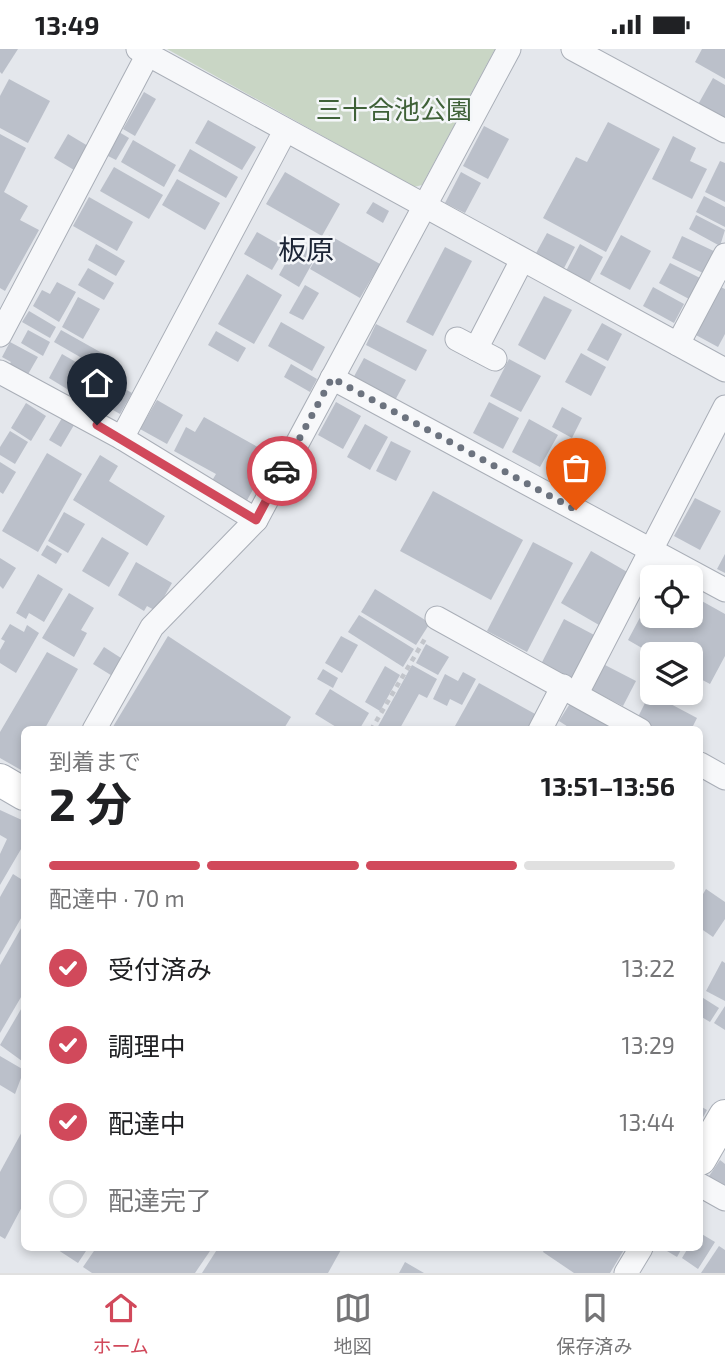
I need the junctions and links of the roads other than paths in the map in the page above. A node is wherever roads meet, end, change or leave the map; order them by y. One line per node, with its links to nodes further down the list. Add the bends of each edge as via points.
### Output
1 (509, 49): 6 (street)
2 (573, 49): 5 (street)
3 (143, 53): 4 (street); 9 (street)
4 (285, 131): 6 (street); 16 (street)
5 (725, 131)
6 (425, 208): 8 (street); 14 (street)
7 (725, 255): 10 (street)
8 (522, 260): 10 (street); 11 (street)
9 (0, 335)
10 (678, 344): 12 (street)
11 (476, 349)
12 (725, 370)
13 (0, 372): 16 (street)
14 (332, 378): 17 (street); 18 (street)
15 (725, 407): 18 (street)
16 (122, 438): 17 (street)
17 (256, 520): 22 (street, via 152,627)
18 (650, 549): 19 (street); 21 (street)
19 (725, 590)
20 (437, 618): 21 (street)
21 (570, 690): 23 (street); 24 (street)
22 (96, 726)
23 (543, 726)
24 (633, 726)
25 (703, 766): 26 (street)
26 (725, 778)
27 (0, 780): 28 (street)
28 (21, 792)
29 (725, 1116): 30 (street)
30 (703, 1154)
31 (703, 1187): 32 (street)
32 (725, 1199)
33 (639, 1251): 34 (street)
34 (626, 1273)

